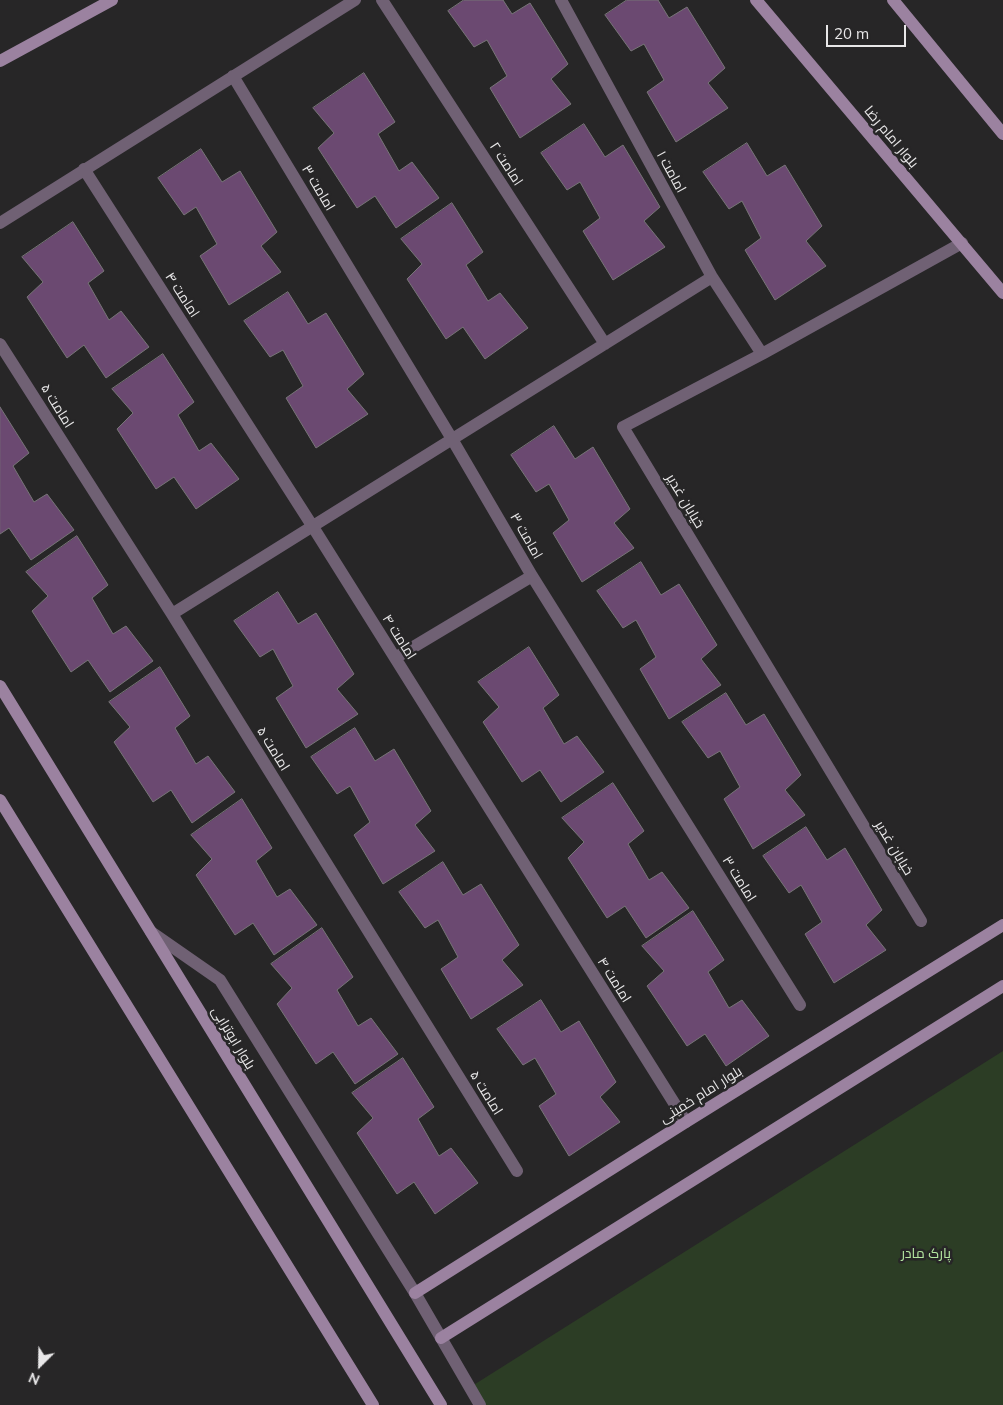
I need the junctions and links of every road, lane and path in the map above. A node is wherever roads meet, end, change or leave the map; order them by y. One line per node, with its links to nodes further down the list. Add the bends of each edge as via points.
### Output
1 (112, 0): 7 (main road)
2 (355, 0): 10 (street)
3 (382, 0): 18 (street, امامت ۲)
4 (561, 0): 15 (street, امامت ۱)
5 (756, 0): 14 (main road, بلوار امام رضا)
6 (893, 0): 11 (main road)
7 (21, 50): 8 (main road); 9 (main road)
8 (0, 54)
9 (0, 61)
10 (233, 76): 12 (street); 20 (street, امامت ۳)
11 (1003, 134)
12 (84, 169): 13 (street); 21 (street, امامت ۴)
13 (0, 222)
14 (962, 243): 16 (main road, بلوار امام رضا); 19 (street, خیابان غدیر)
15 (712, 277): 18 (street); 19 (street, امامت ۱)
16 (1003, 293)
17 (0, 344): 23 (street, امامت ۵)
18 (605, 344): 20 (street)
19 (762, 354): 27 (street, خیابان غدیر, via 623,427)
20 (452, 439): 21 (street); 22 (street, امامت ۳)
21 (313, 526): 23 (street); 24 (street, امامت ۴)
22 (532, 576): 24 (street); 31 (street, امامت ۳)
23 (172, 614): 33 (street, امامت ۵)
24 (395, 658): 32 (street, امامت ۴)
25 (0, 686): 29 (main road, بلوار ابوترابی)
26 (0, 800): 36 (main road)
27 (920, 921)
28 (1003, 925): 32 (main road, بلوار امام خمینی)
29 (151, 932): 34 (street, via 220,980); 37 (main road, بلوار ابوترابی)
30 (1003, 986): 35 (main road)
31 (800, 1006)
32 (686, 1122): 34 (main road, بلوار امام خمینی)
33 (517, 1171)
34 (415, 1293): 35 (street)
35 (441, 1338): 38 (street)
36 (373, 1405)
37 (441, 1405)
38 (480, 1405)

